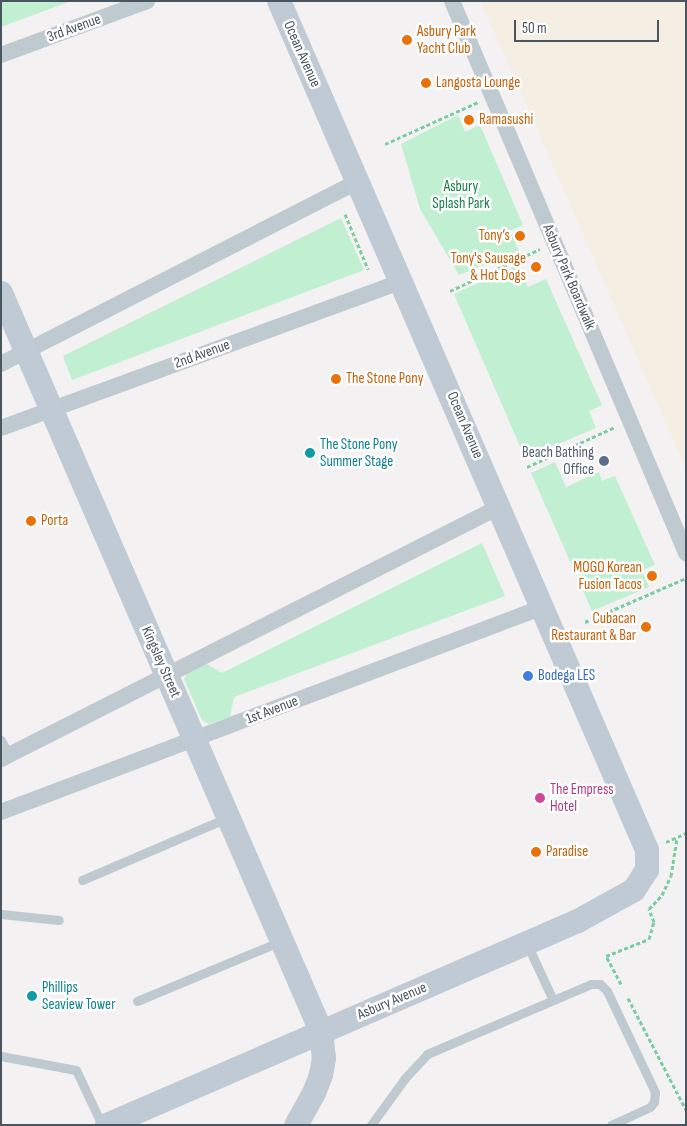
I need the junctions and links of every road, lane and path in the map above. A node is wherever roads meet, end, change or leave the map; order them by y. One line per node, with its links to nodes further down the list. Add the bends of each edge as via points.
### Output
1 (146, 1): 4 (street, 3rd Avenue)
2 (279, 1): 7 (street, Ocean Avenue)
3 (452, 1): 5 (street, Asbury Park Boardwalk)
4 (1, 55)
5 (492, 96): 6 (path); 9 (street, Asbury Park Boardwalk)
6 (385, 144)
7 (358, 181): 11 (street, Ocean Avenue); 14 (street)
8 (345, 214): 10 (path)
9 (555, 242): 12 (path); 17 (street, Asbury Park Boardwalk)
10 (368, 269)
11 (402, 281): 16 (street, 2nd Avenue); 20 (street, Ocean Avenue)
12 (450, 291)
13 (1, 293): 14 (street, Kingsley Street)
14 (27, 351): 15 (street); 16 (street, Kingsley Street)
15 (1, 364)
16 (51, 410): 18 (street, 2nd Avenue); 25 (street, Kingsley Street)
17 (629, 421): 19 (path); 21 (street, Asbury Park Boardwalk)
18 (1, 428)
19 (527, 467)
20 (499, 507): 23 (street, Ocean Avenue); 25 (street)
21 (686, 553)
22 (686, 578): 24 (path)
23 (543, 607): 26 (street, 1st Avenue); 32 (street, Ocean Avenue)
24 (585, 622)
25 (166, 675): 26 (street, Kingsley Street); 28 (street)
26 (195, 739): 29 (street, 1st Avenue); 30 (street, Kingsley Street)
27 (1, 740): 28 (lane)
28 (5, 757)
29 (1, 812)
30 (229, 817): 33 (lane); 37 (street, Kingsley Street)
31 (686, 833): 32 (path)
32 (656, 846): 38 (street, Asbury Avenue, via 634,890 601,910)
33 (82, 880)
34 (649, 909): 43 (path, via 654,922 649,939 606,956)
35 (1, 914): 36 (lane)
36 (59, 920)
37 (283, 940): 40 (lane); 41 (street, Kingsley Street)
38 (526, 944): 39 (lane); 41 (street, Asbury Avenue)
39 (553, 1000): 47 (lane, via 427,1054); 48 (lane, via 591,984 600,984 607,991 655,1092 650,1107)
40 (137, 1001)
41 (321, 1031): 45 (street, Asbury Avenue); 46 (street, Kingsley Street, via 324,1058 321,1075)
42 (1, 1056): 44 (lane, via 76,1070)
43 (686, 1110)
44 (102, 1125)
45 (107, 1125)
46 (296, 1125)
47 (371, 1125)
48 (611, 1125)

